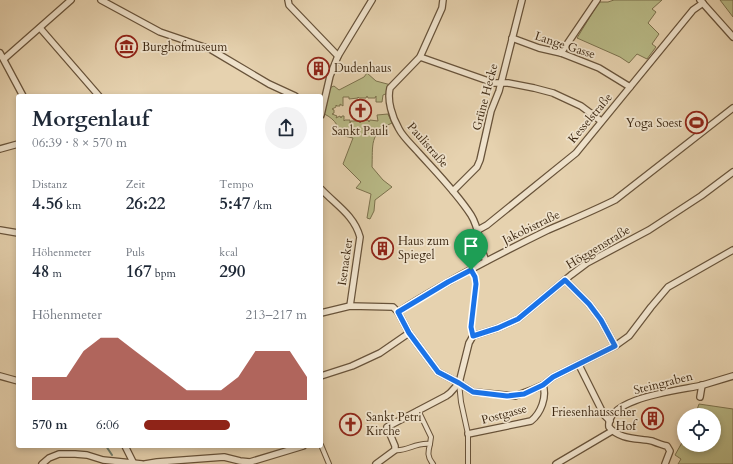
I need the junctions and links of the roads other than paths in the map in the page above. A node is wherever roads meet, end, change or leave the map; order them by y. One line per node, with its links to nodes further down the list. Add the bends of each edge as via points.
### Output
1 (71, 0): 9 (street)
2 (102, 0): 21 (street, via 160,32 210,49)
3 (288, 0): 14 (street, via 289,5)
4 (372, 0): 14 (street)
5 (443, 0): 15 (street, Paulistraße, via 442,8)
6 (522, 0): 11 (street, Grüne Hecke)
7 (597, 0): 13 (street)
8 (701, 1): 10 (street); 18 (street, Kesselstraße)
9 (40, 28): 16 (street); 20 (street)
10 (733, 37)
11 (512, 38): 13 (street, Lange Gasse); 17 (street, Grüne Hecke)
12 (0, 53): 16 (street)
13 (561, 53): 18 (street, Lange Gasse, via 599,68)
14 (338, 56): 22 (street)
15 (420, 57): 17 (street); 29 (street, Paulistraße, via 390,88 390,105 399,130)
16 (4, 59): 19 (street)
17 (500, 83): 24 (street, via 553,93 581,106); 29 (street, Grüne Hecke, via 480,160)
18 (630, 87): 24 (street, Kesselstraße)
19 (22, 94)
20 (97, 94)
21 (290, 94)
22 (323, 102)
23 (733, 108): 34 (street, Jakobistraße, via 615,200)
24 (601, 121): 31 (street, Kesselstraße, via 576,153)
25 (16, 145): 26 (street)
26 (0, 149)
27 (733, 172): 36 (street, Höggenstraße, via 649,230 587,263)
28 (323, 191): 37 (street, Isenacker, via 351,218 360,237)
29 (454, 191): 31 (street, Paulistraße, via 472,216)
30 (0, 230): 32 (street)
31 (478, 230): 34 (street, Paulistraße)
32 (16, 233)
33 (733, 250): 42 (street, via 668,287 629,336)
34 (486, 261): 35 (street, Jakobistraße)
35 (471, 270): 38 (street, Jakobistraße); 41 (street, via 476,284 471,327)
36 (565, 280): 41 (street, Höggenstraße, via 518,319); 42 (street, via 589,304)
37 (350, 306): 38 (street, via 392,307); 39 (street)
38 (398, 312): 40 (street)
39 (323, 313)
40 (409, 333): 44 (street, via 380,353); 48 (street, via 438,372)
41 (473, 336): 48 (street)
42 (615, 346): 43 (street)
43 (579, 364): 49 (street); 53 (street, via 604,415)
44 (323, 375)
45 (0, 376): 47 (street)
46 (733, 376): 50 (street, Steingraben)
47 (16, 380)
48 (459, 383): 49 (street, via 473,392 507,396 524,394); 52 (street, via 446,396); 55 (street, via 460,402)
49 (543, 385): 55 (street, Postgasse, via 545,391 541,406 531,421)
50 (702, 385): 51 (street); 53 (street, Steingraben, via 634,400 618,410)
51 (700, 397)
52 (418, 410): 56 (street, via 431,438); 60 (street, via 386,427)
53 (610, 421): 54 (street, via 609,428)
54 (612, 431): 69 (street); 70 (street, via 630,439 667,446 670,451)
55 (468, 434): 68 (street)
56 (430, 444): 60 (street, via 422,443); 67 (street, via 429,459)
57 (126, 448): 61 (street)
58 (296, 448): 62 (street)
59 (322, 448): 65 (street)
60 (395, 450): 66 (street)
61 (133, 462): 63 (street, via 59,454); 64 (street)
62 (240, 463): 64 (street, via 224,457)
63 (42, 464)
64 (144, 464)
65 (329, 464)
66 (376, 464)
67 (433, 464)
68 (468, 464)
69 (556, 464)
70 (665, 464)

